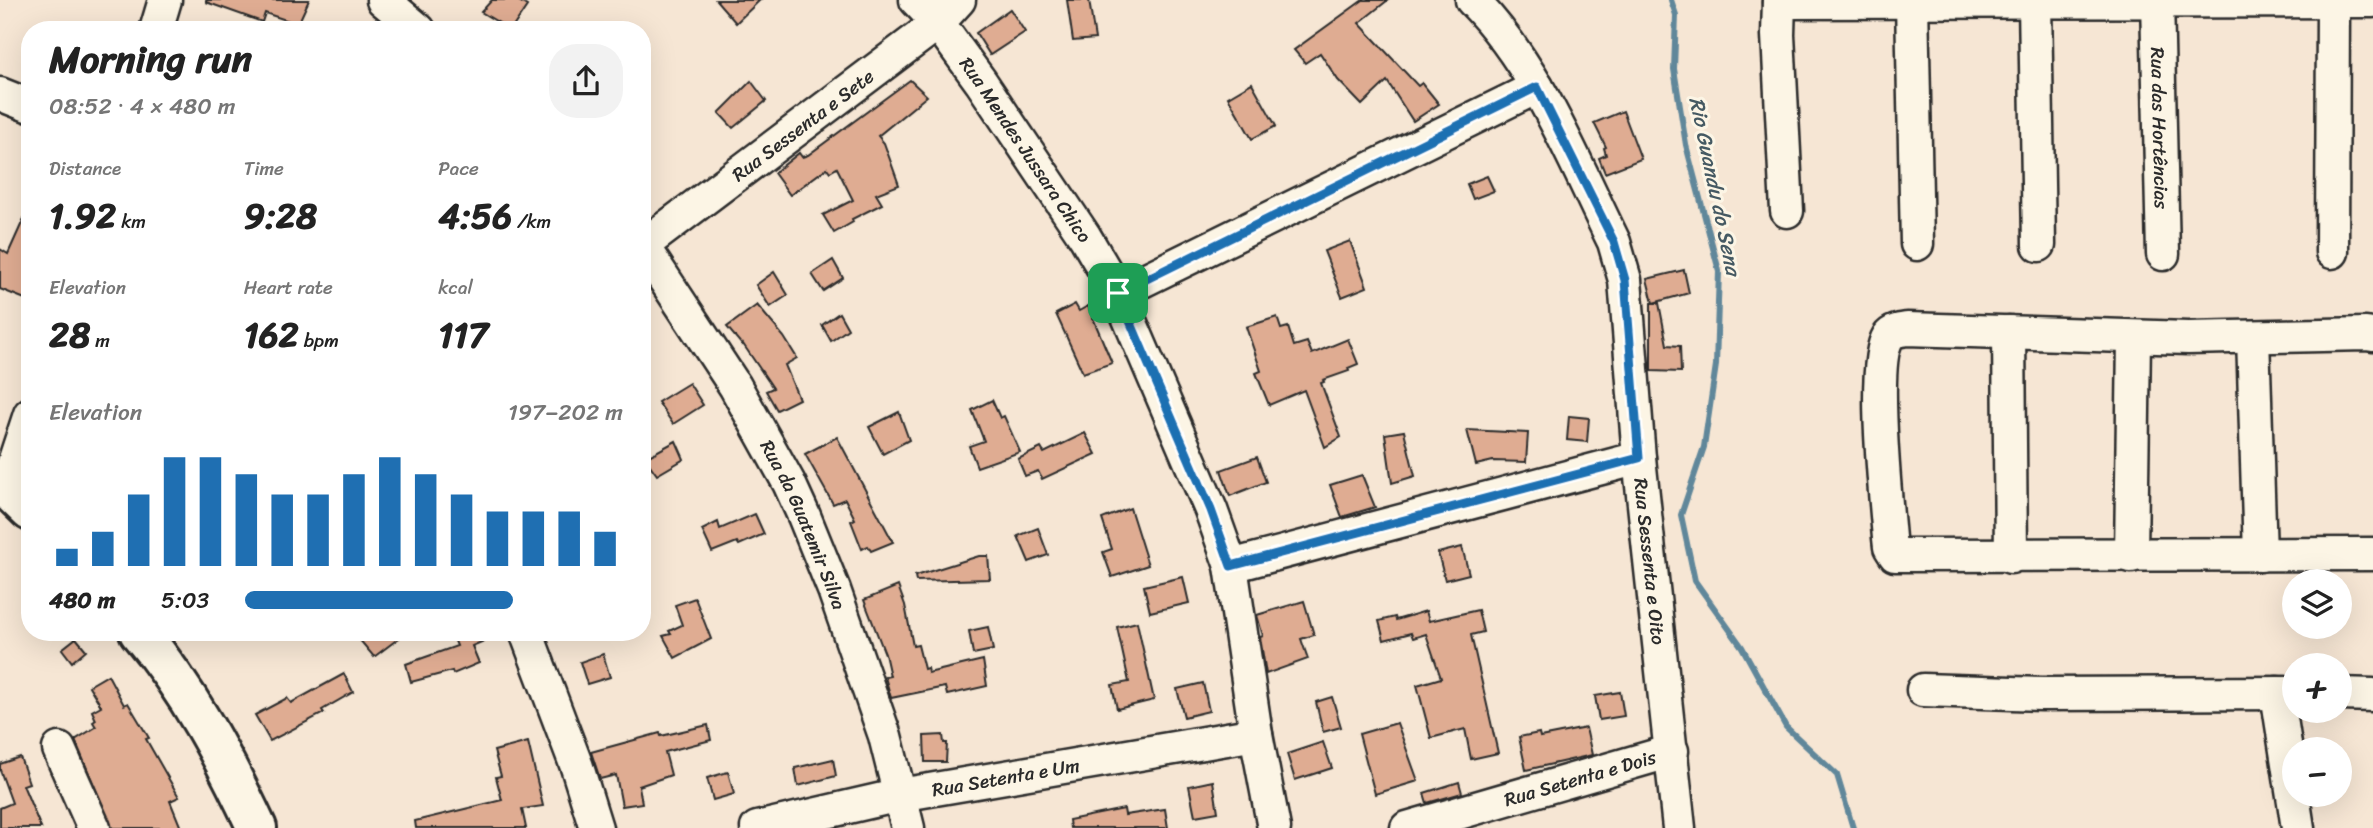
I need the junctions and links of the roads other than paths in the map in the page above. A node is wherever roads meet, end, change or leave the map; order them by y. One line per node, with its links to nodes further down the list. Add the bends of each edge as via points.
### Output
1 (165, 0): 12 (street)
2 (383, 0): 13 (street)
3 (916, 0): 14 (street, Rua Mendes Jussara Chico)
4 (959, 0): 14 (street, Rua Sessenta e Sete)
5 (1472, 0): 15 (street, Rua Sessenta e Oito)
6 (1779, 1): 7 (street); 18 (street)
7 (1897, 1): 8 (street); 20 (street)
8 (2017, 1): 9 (street); 21 (street)
9 (2157, 1): 10 (street); 23 (street, Rua das Hortências)
10 (2333, 1): 11 (street); 22 (street)
11 (2373, 1)
12 (159, 21)
13 (408, 21)
14 (937, 23): 19 (street, Rua Sessenta e Sete); 25 (street, Rua Mendes Jussara Chico, via 981,82)
15 (1537, 87): 25 (street); 31 (street, Rua Sessenta e Oito, via 1621,261)
16 (0, 94): 17 (street)
17 (21, 102)
18 (1787, 211)
19 (651, 239)
20 (1917, 244)
21 (2039, 245)
22 (2332, 253)
23 (2162, 254)
24 (651, 260): 48 (street, Rua da Guatemir Silva, via 735,386 799,505 886,736)
25 (1118, 293): 37 (street, Rua Mendes Jussara Chico)
26 (2009, 332): 28 (street); 36 (street); 36 (street, via 1907,329 1890,334 1882,354 1880,413 1889,538 1895,555)
27 (2373, 335): 29 (street)
28 (2133, 337): 29 (street); 35 (street)
29 (2253, 337): 34 (street)
30 (21, 454): 32 (street)
31 (1639, 458): 37 (street); 47 (street, Rua Sessenta e Oito)
32 (12, 493)
33 (2373, 554): 34 (street)
34 (2260, 555): 35 (street)
35 (2131, 556): 36 (street)
36 (2011, 557)
37 (1231, 566): 45 (street, Rua Mendes Jussara Chico)
38 (147, 641): 50 (main road, via 202,720)
39 (529, 641): 51 (street)
40 (1923, 690): 41 (street)
41 (2282, 693)
42 (2352, 694): 43 (street)
43 (2373, 695)
44 (2288, 723): 57 (street)
45 (1256, 734): 48 (street, Rua Setenta e Um); 54 (street, Rua Mendes Jussara Chico)
46 (59, 749): 49 (street)
47 (1672, 751): 55 (street, Rua Setenta e Dois); 56 (street, Rua Sessenta e Oito)
48 (900, 795): 52 (street, Rua Setenta e Um); 53 (street, Rua da Guatemir Silva)
49 (94, 828)
50 (257, 828)
51 (596, 828)
52 (757, 828)
53 (908, 828)
54 (1274, 828)
55 (1407, 828)
56 (1679, 828)
57 (2298, 828)

